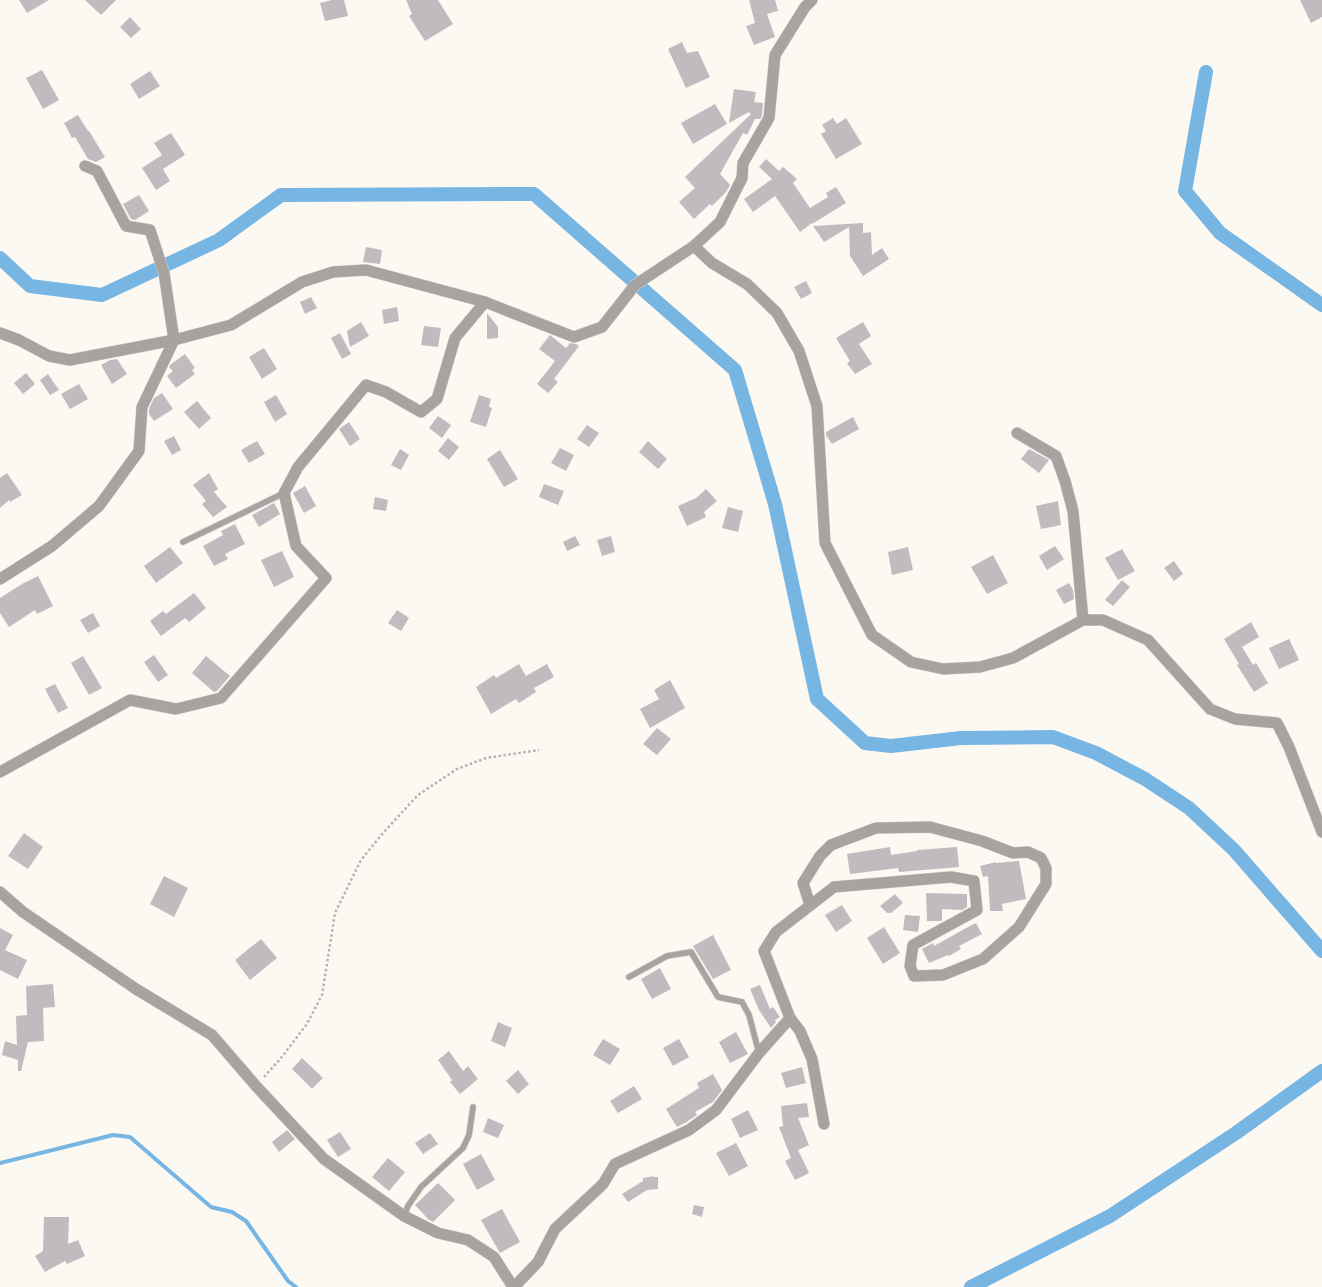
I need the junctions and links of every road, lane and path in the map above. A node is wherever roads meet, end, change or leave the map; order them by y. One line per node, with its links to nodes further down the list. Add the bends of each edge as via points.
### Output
1 (812, 0): 3 (street, via 775,55 769,118 743,163 742,178 720,222)
2 (85, 166): 6 (street, via 97,172 126,226 150,230 164,273)
3 (694, 246): 4 (street, via 635,285 602,327 574,337); 11 (street, via 712,263 747,284 777,313 799,350 817,406 825,543 872,634 911,662 943,669 980,666 1013,658)
4 (485, 302): 6 (street, via 366,270 333,272 302,282 232,325); 8 (street, via 455,338 437,398 421,412 386,392 366,385 298,467)
5 (0, 333): 6 (street, via 48,356 70,360)
6 (174, 340): 10 (street, via 142,407 139,451 99,506 52,546)
7 (1017, 433): 11 (street, via 1056,456 1065,481 1073,511)
8 (284, 493): 9 (lane); 13 (street, via 296,546 326,578 221,698 176,709 130,700)
9 (183, 542)
10 (0, 579)
11 (1083, 620): 14 (street, via 1103,620 1148,640 1210,709 1235,719 1277,723)
12 (539, 750): 20 (path, via 486,758 457,769 418,795 383,833 361,860 335,913 322,995 307,1024)
13 (0, 772)
14 (1322, 832)
15 (0, 892): 20 (street, via 23,912 136,989 212,1035)
16 (810, 906): 16 (street, via 834,887 951,876 974,882 976,910 913,945 910,966 914,976 942,975 983,959 1020,927 1046,884 1046,868 1041,858 1028,852 1013,854 982,841 930,827 876,828 831,845 820,856 803,883); 18 (street, via 776,932 764,951)
17 (629, 977): 19 (lane, via 667,956 691,952 718,997 742,1002 749,1015)
18 (790, 1018): 19 (street); 22 (street, via 800,1031 812,1059)
19 (759, 1053): 24 (street, via 716,1110 689,1130 615,1164 603,1184 555,1229 538,1262)
20 (256, 1086): 23 (street, via 324,1159)
21 (473, 1107): 23 (lane, via 470,1136 463,1148 421,1187)
22 (824, 1124)
23 (404, 1216): 24 (street, via 438,1233 468,1240 494,1258)
24 (513, 1287)

